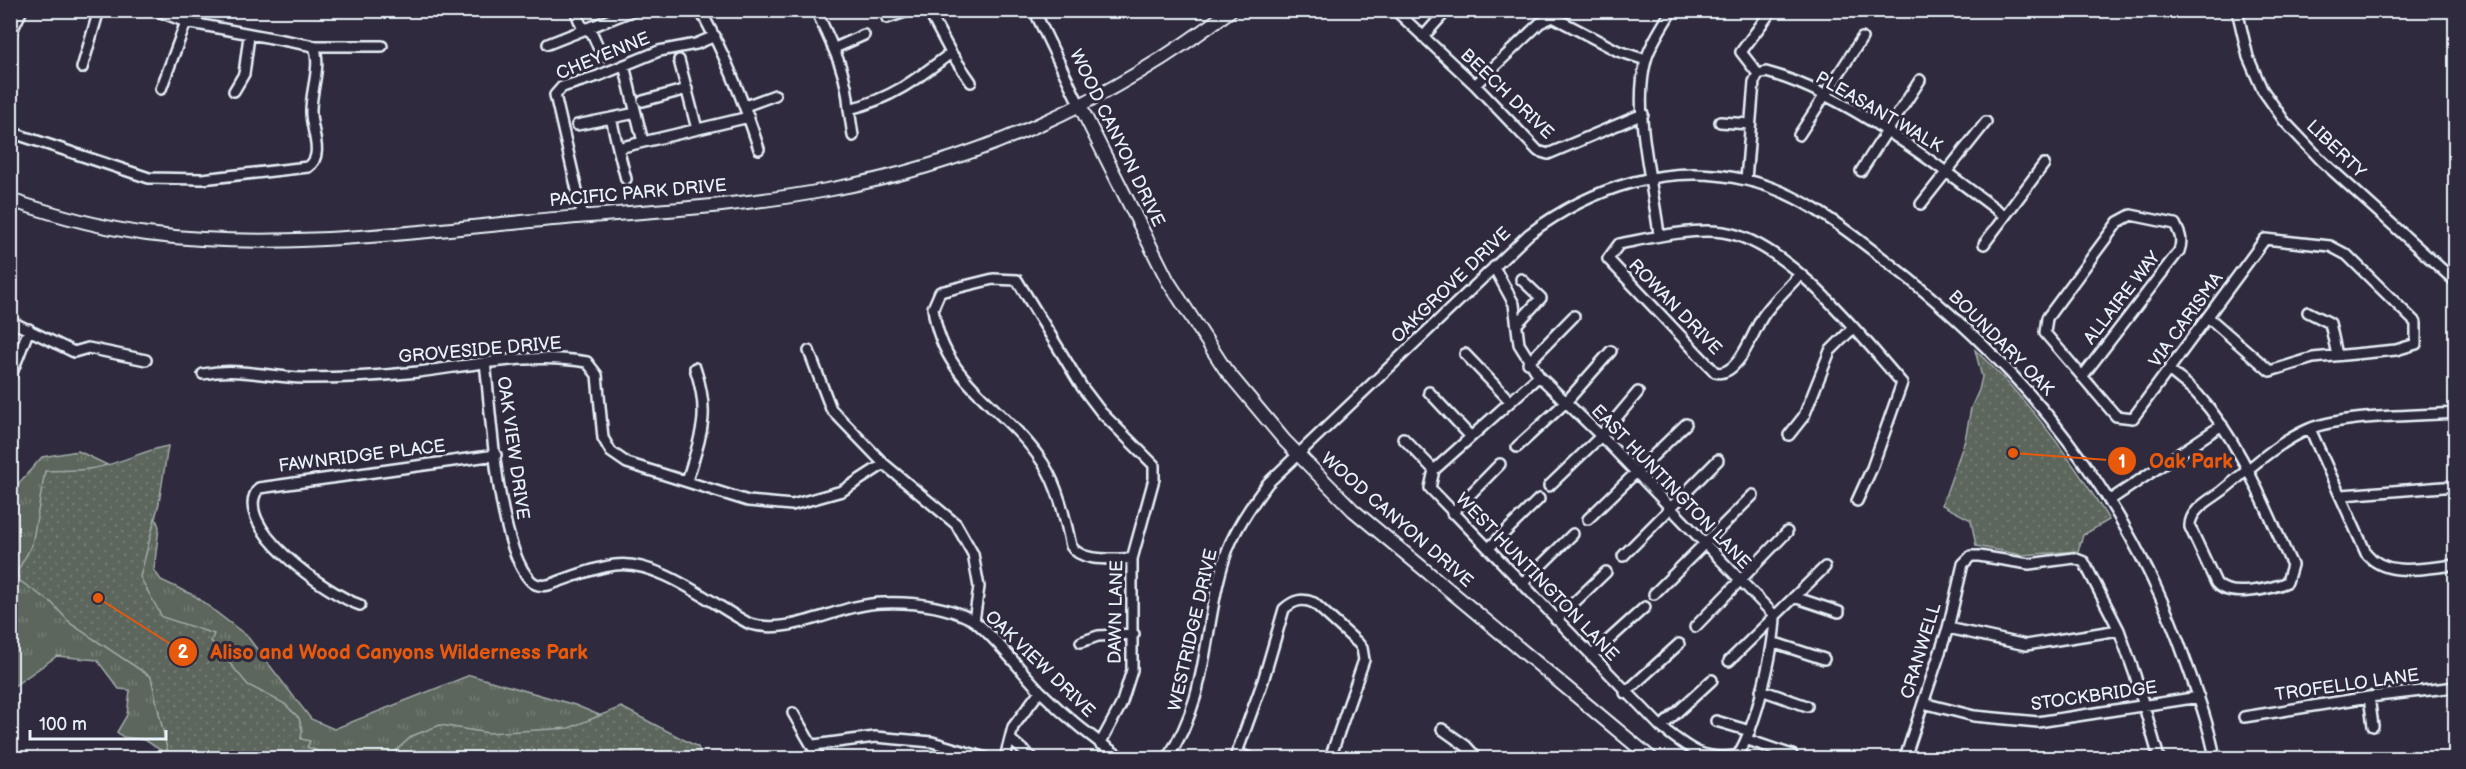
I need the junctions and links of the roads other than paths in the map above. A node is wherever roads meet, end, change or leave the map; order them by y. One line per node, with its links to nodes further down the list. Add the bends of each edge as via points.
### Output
1 (22, 10): 20 (street)
2 (99, 10): 35 (street)
3 (156, 10): 18 (street)
4 (575, 10): 19 (street)
5 (634, 10): 19 (street)
6 (700, 10): 23 (street)
7 (816, 10): 29 (street)
8 (910, 10): 17 (street)
9 (927, 10): 30 (street)
10 (1034, 10): 47 (street, WOOD CANYON DRIVE)
11 (1231, 10): 47 (main road, PACIFIC PARK DRIVE, via 1181,46)
12 (1395, 10): 24 (street, BEECH DRIVE)
13 (1447, 10): 24 (street)
14 (1672, 10): 33 (street)
15 (1772, 10): 36 (street, via 1741,52)
16 (2237, 10): 80 (street, LIBERTY, via 2248,57 2284,122)
17 (887, 18)
18 (186, 22): 22 (street); 40 (street)
19 (587, 30): 26 (street); 31 (street)
20 (10, 35)
21 (864, 35): 29 (street)
22 (249, 36): 27 (street); 42 (street, via 244,74)
23 (715, 36): 34 (street, CHEYENNE); 46 (street)
24 (1423, 37): 39 (street, BEECH DRIVE)
25 (1862, 38): 44 (street)
26 (548, 44)
27 (314, 46): 28 (street); 58 (street, via 317,64 310,116 317,152 308,167 202,179 149,177)
28 (382, 46)
29 (835, 48): 48 (street, via 848,87)
30 (951, 53): 38 (street); 48 (street, via 908,86 876,102)
31 (602, 56)
32 (679, 60): 41 (street)
33 (1646, 60): 39 (street, via 1618,51 1553,17 1540,23); 50 (street)
34 (624, 65): 49 (street); 73 (street, CHEYENNE, via 562,87 555,94)
35 (82, 68)
36 (1758, 74): 44 (street, PLEASANT WALK, via 1779,75); 55 (street)
37 (1920, 80): 59 (street)
38 (971, 82)
39 (1476, 85): 50 (street, BEECH DRIVE, via 1538,150 1548,154)
40 (161, 89)
41 (687, 89): 45 (street); 57 (street)
42 (234, 91)
43 (775, 95): 46 (street)
44 (1824, 96): 59 (street, PLEASANT WALK); 61 (street)
45 (643, 101)
46 (745, 106): 51 (street)
47 (1080, 106): 73 (main road, PACIFIC PARK DRIVE, via 1001,142 855,184 757,201); 115 (main road, WOOD CANYON DRIVE, via 1168,281 1225,369)
48 (849, 109): 60 (street)
49 (636, 113): 52 (street); 62 (street)
50 (1643, 114): 68 (street)
51 (749, 117): 57 (street); 64 (street)
52 (611, 118): 56 (street); 63 (street)
53 (1720, 122): 55 (street)
54 (1986, 122): 67 (street)
55 (1750, 124): 70 (street)
56 (578, 125)
57 (697, 129): 62 (street)
58 (10, 132)
59 (1886, 132): 66 (street); 67 (street, PLEASANT WALK)
60 (853, 135)
61 (1799, 135)
62 (643, 142): 63 (street)
63 (618, 148): 69 (street)
64 (759, 149)
65 (2044, 164): 74 (street)
66 (1861, 171)
67 (1946, 171): 72 (street); 74 (street, PLEASANT WALK)
68 (1651, 177): 70 (street, BOUNDARY OAK, via 1696,174); 75 (street); 77 (street, OAKGROVE DRIVE, via 1623,183 1573,203 1528,234)
69 (626, 179)
70 (1746, 180): 128 (street, BOUNDARY OAK, via 1827,216 1957,318 2007,366 2055,422)
71 (10, 200): 73 (main road, PACIFIC PARK DRIVE, via 115,228 226,241 316,240)
72 (1921, 204)
73 (583, 216)
74 (2005, 216): 76 (street)
75 (1659, 236): 78 (street, via 1721,232 1744,237); 78 (street, ROWAN DRIVE, via 1619,244 1609,254 1611,265 1715,372 1727,372 1749,346 1763,316)
76 (1983, 244)
77 (1494, 267): 85 (street, EAST HUNTINGTON LANE, via 1514,304); 115 (street, OAKGROVE DRIVE)
78 (1800, 274): 86 (street)
79 (1521, 279): 85 (street, via 1541,298)
80 (2456, 282)
81 (2308, 312): 91 (street, via 2330,323)
82 (1574, 316): 94 (street)
83 (2208, 317): 91 (street, via 2270,372); 91 (street, VIA CARISMA, via 2265,239 2330,246 2347,255 2416,323 2416,344 2396,350); 96 (street, VIA CARISMA)
84 (10, 321): 87 (street)
85 (1518, 323): 94 (street, EAST HUNTINGTON LANE, via 1519,344)
86 (1853, 328): 109 (street, via 1830,351 1804,416); 129 (street, via 1902,383)
87 (29, 329): 92 (street, via 74,352 88,348); 100 (street)
88 (809, 351): 117 (street, via 831,409)
89 (1611, 351): 104 (street)
90 (1465, 354): 103 (street)
91 (2337, 355)
92 (147, 360)
93 (485, 362): 97 (street, GROVESIDE DRIVE, via 416,372 302,378 227,370); 114 (street, OAK VIEW DRIVE); 122 (street, GROVESIDE DRIVE, via 568,358 587,362 597,375 603,438 611,452 627,463)
94 (1528, 363): 98 (street, EAST HUNTINGTON LANE)
95 (695, 368): 122 (street, via 702,389 704,424)
96 (2170, 371): 99 (street, VIA CARISMA, via 2133,418 2115,416); 107 (street, via 2197,394)
97 (203, 374)
98 (1539, 376): 103 (street); 104 (street, EAST HUNTINGTON LANE)
99 (2082, 377): 99 (street, ALLAIRE WAY, via 2045,333 2047,318 2118,222 2130,215 2175,224 2182,236 2179,251)
100 (10, 378)
101 (1429, 392): 111 (street)
102 (1638, 392): 110 (street)
103 (1510, 401): 111 (street)
104 (1566, 402): 110 (street, EAST HUNTINGTON LANE); 113 (street)
105 (2456, 413): 108 (street, via 2335,422)
106 (1686, 423): 121 (street)
107 (2222, 425): 120 (street); 128 (street)
108 (2310, 429): 120 (street); 126 (street)
109 (1789, 435)
110 (1601, 436): 121 (street, EAST HUNTINGTON LANE); 123 (street)
111 (1471, 437): 119 (street)
112 (1403, 438): 119 (street)
113 (1517, 447)
114 (496, 455): 146 (street, FAWNRIDGE PLACE, via 259,488 252,503 255,515 280,552 345,600); 151 (street, OAK VIEW DRIVE, via 501,502 512,543 531,582 540,586 626,564 647,567 763,628 784,627 849,607 880,603 939,606)
115 (1298, 455): 189 (street, WESTRIDGE DRIVE, via 1256,500 1226,553 1194,706 1183,737); 193 (main road, WOOD CANYON DRIVE, via 1353,510)
116 (1718, 460): 130 (street)
117 (884, 464): 122 (street, GROVESIDE DRIVE, via 842,491 792,505 748,501); 151 (street, via 956,524 973,554 979,587)
118 (1500, 464): 131 (street)
119 (1434, 470): 131 (street, WEST HUNTINGTON LANE, via 1430,488)
120 (2247, 471): 120 (street, via 2292,565 2287,582 2230,591 2216,583 2190,520 2194,512)
121 (1636, 473): 130 (street, EAST HUNTINGTON LANE); 132 (street)
122 (687, 481)
123 (1549, 486)
124 (2456, 486): 126 (street)
125 (1753, 495): 135 (street)
126 (2342, 495): 139 (street, via 2373,562 2391,569)
127 (1539, 499): 136 (street)
128 (2110, 500): 168 (street, BOUNDARY OAK, via 2172,621)
129 (1857, 501)
130 (1671, 508): 135 (street, EAST HUNTINGTON LANE); 137 (street)
131 (1452, 513): 136 (street, WEST HUNTINGTON LANE)
132 (1588, 519)
133 (1787, 532): 142 (street)
134 (1573, 534): 143 (street)
135 (1704, 544): 142 (street, EAST HUNTINGTON LANE); 144 (street)
136 (1489, 548): 143 (street, WEST HUNTINGTON LANE)
137 (1623, 556)
138 (1132, 559): 138 (street, DAWN LANE, via 1154,479 1154,465 1082,387 1017,280 1008,278 940,292 933,308 934,320 946,352 957,372 1043,464 1058,494 1076,553); 155 (street, DAWN LANE)
139 (2456, 566)
140 (1825, 567): 145 (street)
141 (1606, 572): 150 (street)
142 (1739, 581): 149 (street, EAST HUNTINGTON LANE); 152 (street)
143 (1522, 584): 150 (street, WEST HUNTINGTON LANE)
144 (1654, 594)
145 (1794, 597): 148 (street); 149 (street)
146 (360, 605)
147 (1645, 607): 159 (street)
148 (1839, 612)
149 (1775, 616): 157 (street); 161 (street)
150 (1556, 620): 159 (street, WEST HUNTINGTON LANE)
151 (974, 621): 165 (street, OAK VIEW DRIVE)
152 (1695, 627)
153 (1947, 628): 154 (street, via 2025,645); 154 (street, CRANWELL, via 1964,564 1971,556 2029,564 2074,558 2084,562); 169 (street, CRANWELL)
154 (2119, 630): 171 (street)
155 (1134, 634): 156 (street, via 1098,636); 180 (street, DAWN LANE, via 1128,687)
156 (1081, 642)
157 (1774, 643): 160 (street); 164 (street)
158 (1679, 644): 166 (street)
159 (1592, 656): 166 (street, WEST HUNTINGTON LANE)
160 (1824, 659)
161 (1729, 661)
162 (1712, 680): 176 (street)
163 (2456, 687): 167 (street, TROFELLO LANE)
164 (1761, 690): 170 (street); 178 (street)
165 (1040, 691): 179 (street, via 1013,728); 180 (street, OAK VIEW DRIVE)
166 (1625, 693): 176 (street, WEST HUNTINGTON LANE)
167 (2370, 696): 173 (street, TROFELLO LANE); 175 (street)
168 (2199, 697): 171 (street, STOCKBRIDGE); 196 (street, BOUNDARY OAK)
169 (1923, 703): 171 (street, STOCKBRIDGE, via 2019,722); 194 (street, CRANWELL)
170 (1807, 706)
171 (2145, 706): 195 (street)
172 (793, 713): 181 (street)
173 (2244, 717)
174 (1716, 721): 178 (street)
175 (2373, 726)
176 (1661, 727): 178 (street, WEST HUNTINGTON LANE, via 1691,751 1719,758 1738,755)
177 (1442, 729): 192 (street)
178 (1749, 736): 182 (street)
179 (1011, 740): 186 (street); 187 (street)
180 (1100, 744): 188 (street, OAK VIEW DRIVE)
181 (814, 745): 184 (street); 185 (street, via 875,737 932,742)
182 (1792, 755)
183 (1236, 756): 190 (street); 191 (street, via 1284,609 1298,600 1314,603 1362,648 1364,660)
184 (819, 759)
185 (986, 759)
186 (1005, 759)
187 (1032, 759)
188 (1122, 759)
189 (1167, 759)
190 (1250, 759)
191 (1329, 759)
192 (1477, 759)
193 (1651, 759)
194 (1905, 759)
195 (2159, 759)
196 (2215, 759)

